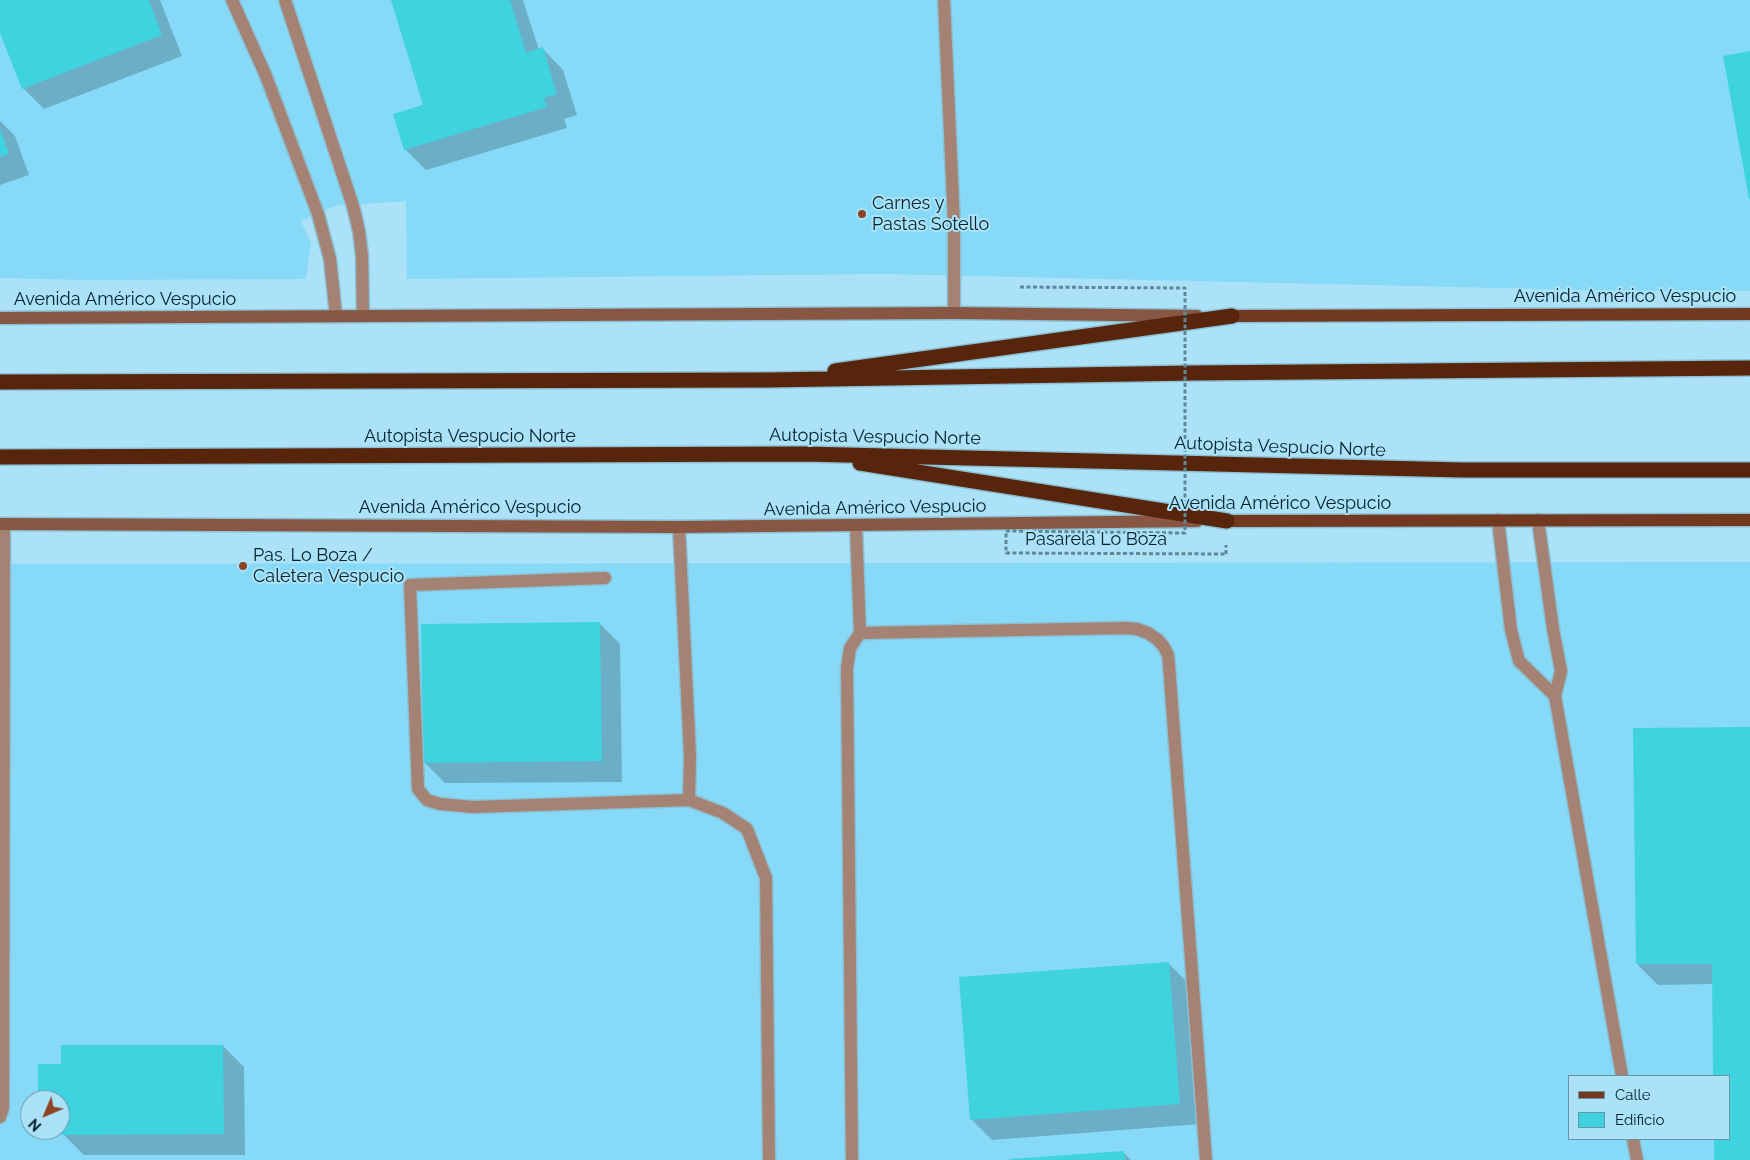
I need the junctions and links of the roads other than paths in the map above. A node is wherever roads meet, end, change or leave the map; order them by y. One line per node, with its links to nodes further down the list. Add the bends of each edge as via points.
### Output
1 (232, 0): 6 (lane, via 266,76 318,214 330,259)
2 (285, 0): 7 (lane, via 357,222 362,256)
3 (944, 0): 4 (lane, via 954,224)
4 (954, 313): 7 (main road, Avenida Américo Vespucio); 8 (main road, Avenida Américo Vespucio)
5 (1750, 314): 8 (main road, Avenida Américo Vespucio)
6 (336, 316): 7 (main road, Avenida Américo Vespucio); 9 (main road, Avenida Américo Vespucio)
7 (363, 316)
8 (1232, 316): 11 (highway)
9 (0, 318)
10 (1750, 368): 11 (highway, via 1213,372)
11 (768, 380): 12 (highway)
12 (0, 382)
13 (804, 454): 14 (highway, Autopista Vespucio Norte); 15 (highway, Autopista Vespucio Norte, via 1443,470); 19 (highway)
14 (0, 457)
15 (1750, 470)
16 (1498, 520): 17 (main road, Avenida Américo Vespucio); 19 (main road, Avenida Américo Vespucio); 25 (lane, via 1511,630 1519,661)
17 (1538, 520): 18 (main road, Avenida Américo Vespucio); 25 (lane, via 1560,671)
18 (1750, 520)
19 (1227, 521): 21 (main road, Avenida Américo Vespucio)
20 (2, 524): 22 (main road, Avenida Américo Vespucio); 28 (lane, via 3,1108)
21 (856, 526): 22 (main road, Avenida Américo Vespucio); 24 (lane)
22 (679, 527): 26 (lane, via 690,756)
23 (605, 578): 26 (lane, via 410,585 418,788 427,800 474,807)
24 (860, 633): 31 (lane, via 850,648 847,668); 32 (lane, via 1126,628 1148,633 1164,647 1169,665)
25 (1555, 696): 27 (lane)
26 (689, 800): 30 (lane, via 723,813 747,829 766,878)
27 (1622, 1075)
28 (0, 1118)
29 (1633, 1140): 33 (lane)
30 (769, 1160)
31 (852, 1160)
32 (1206, 1160)
33 (1637, 1160)

